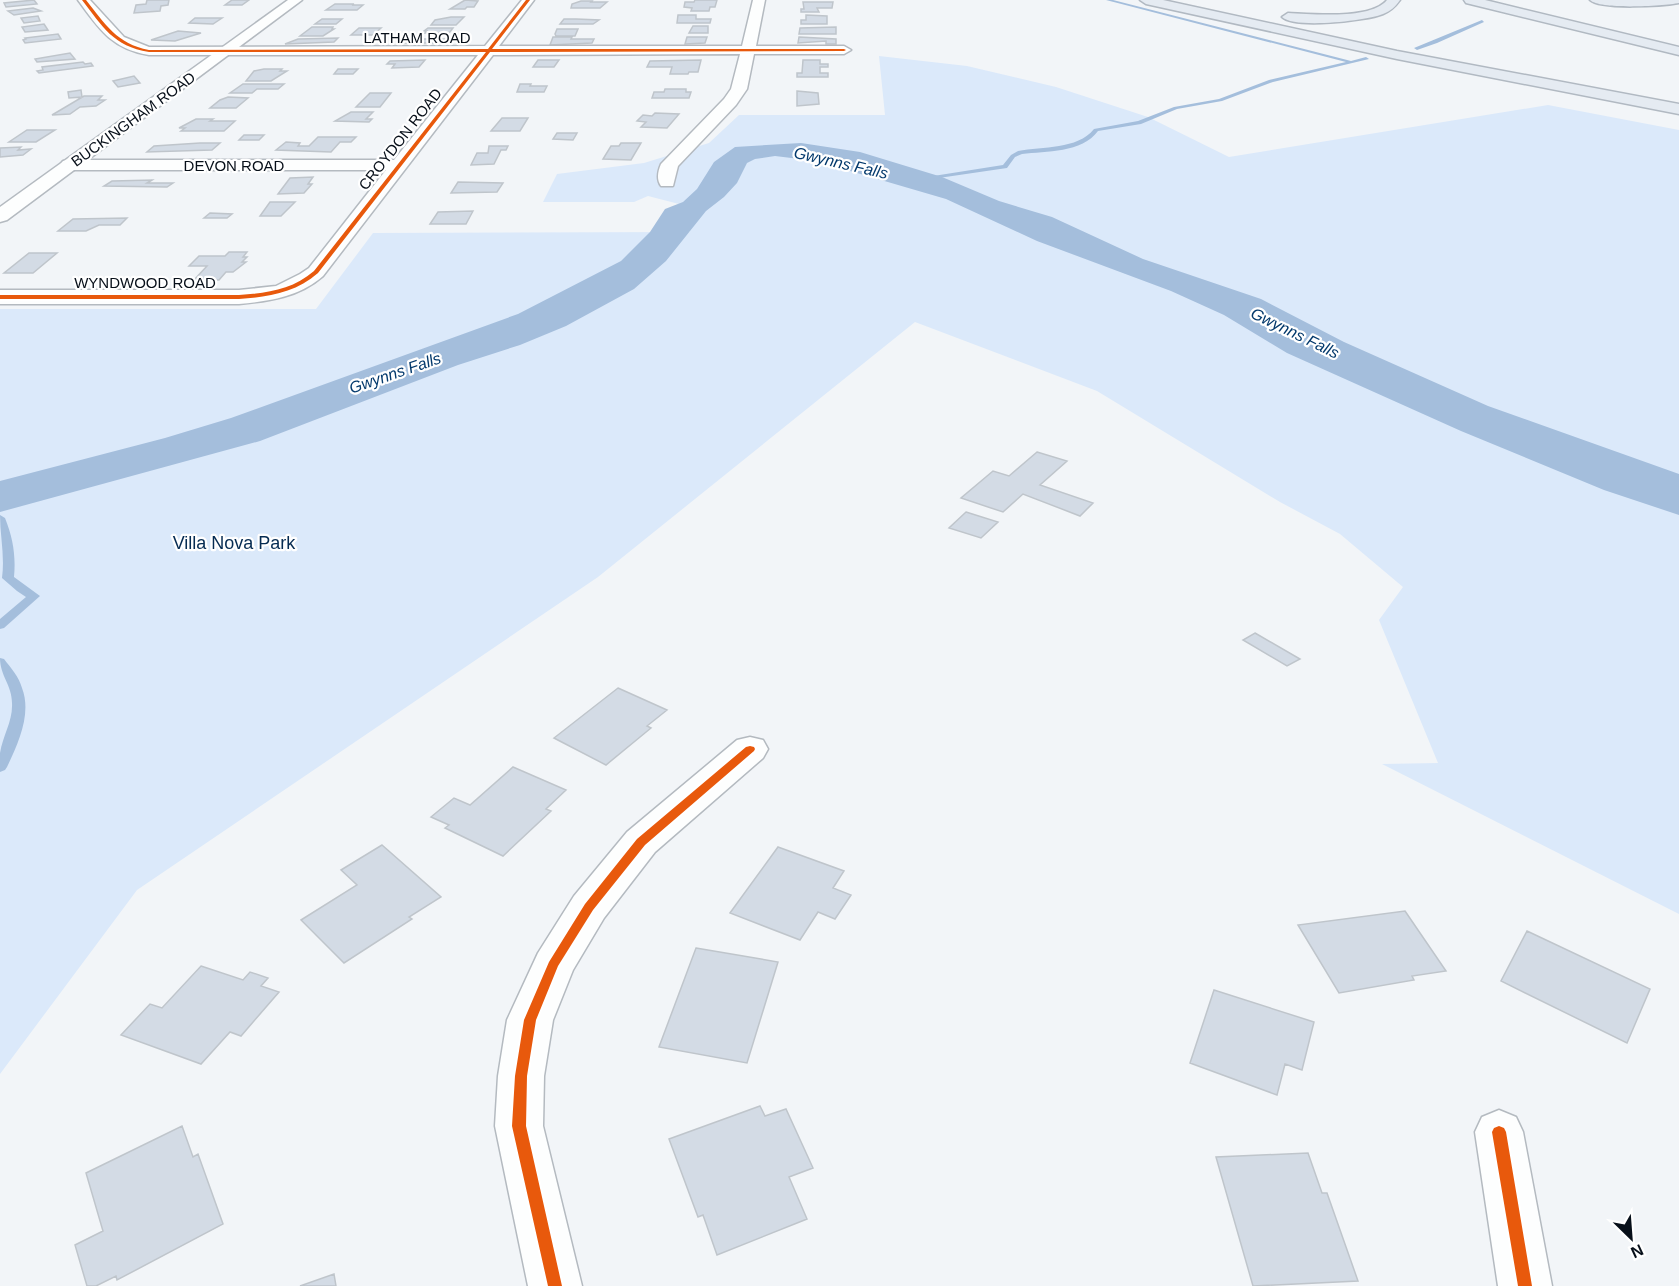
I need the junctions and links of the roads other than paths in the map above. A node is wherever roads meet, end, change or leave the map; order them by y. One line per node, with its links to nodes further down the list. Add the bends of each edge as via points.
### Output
1 (84, 0): 17 (street, LATHAM ROAD, via 116,39 131,48)
2 (296, 0): 17 (street, BUCKINGHAM ROAD)
3 (528, 0): 14 (street, CROYDON ROAD)
4 (759, 0): 15 (street)
5 (1146, 0): 18 (highway, via 1398,55)
6 (1178, 0): 7 (highway, via 1246,13 1323,18 1378,11)
7 (1394, 0)
8 (1470, 0): 12 (highway)
9 (1596, 0): 10 (highway)
10 (1675, 0)
11 (1456, 3): 12 (highway)
12 (1596, 30): 16 (highway)
13 (844, 50): 15 (street, LATHAM ROAD)
14 (490, 51): 15 (street, LATHAM ROAD); 17 (street, LATHAM ROAD); 20 (street, CROYDON ROAD)
15 (749, 51): 21 (street, via 739,89 670,164)
16 (1679, 51)
17 (225, 52): 19 (street, BUCKINGHAM ROAD)
18 (1679, 109)
19 (69, 165): 20 (street, DEVON ROAD); 22 (street, BUCKINGHAM ROAD)
20 (398, 165): 23 (street, CROYDON ROAD, via 316,272)
21 (667, 182)
22 (3, 212)
23 (289, 290): 24 (street, WYNDWOOD ROAD, via 240,297)
24 (0, 297)
25 (750, 749): 27 (street, via 641,842 589,907 553,965 530,1020 521,1076 519,1126)
26 (1499, 1132): 28 (street)
27 (555, 1286)
28 (1525, 1286)

